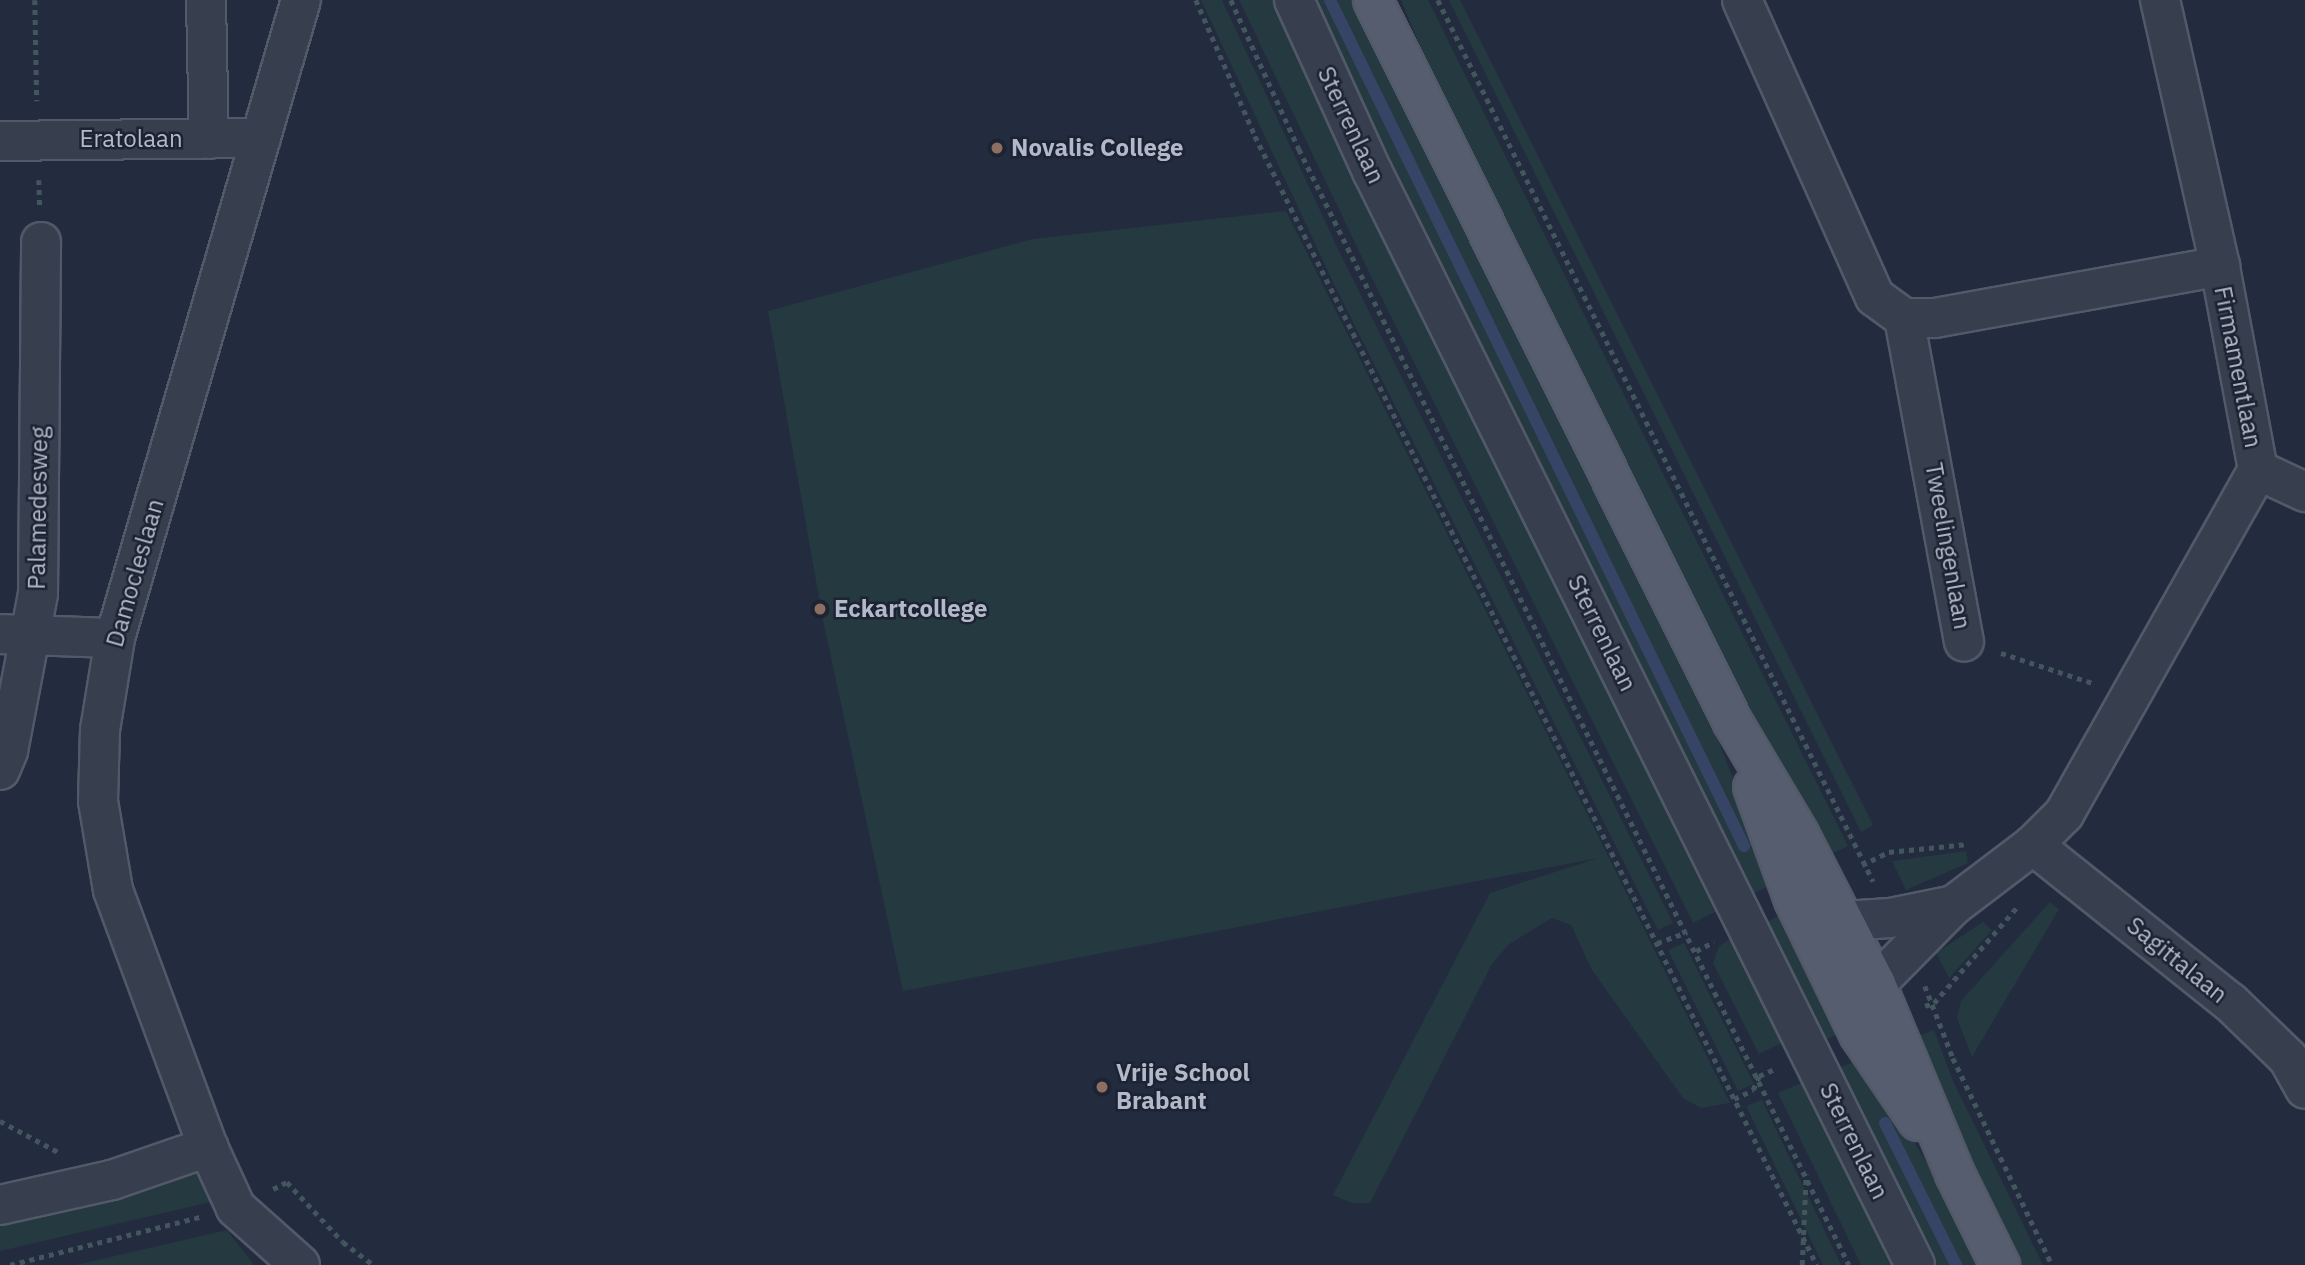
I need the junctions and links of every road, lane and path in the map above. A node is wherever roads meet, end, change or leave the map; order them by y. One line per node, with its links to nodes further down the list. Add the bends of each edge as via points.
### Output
1 (35, 0): 15 (path)
2 (205, 0): 14 (street)
3 (301, 0): 13 (street, Damocleslaan)
4 (1196, 0): 33 (path, via 1255,136)
5 (1231, 0): 31 (path, via 1299,149)
6 (1294, 0): 50 (street, Sterrenlaan, via 1372,171)
7 (1373, 0): 12 (main road)
8 (1386, 0): 12 (main road)
9 (1438, 0): 29 (path)
10 (1742, 0): 19 (street, via 1875,297)
11 (2160, 0): 18 (street, Firmamentlaan)
12 (1397, 43): 26 (main road)
13 (261, 138): 14 (street, Eratolaan); 23 (street, Damocleslaan)
14 (209, 139): 15 (street, Eratolaan)
15 (37, 140): 16 (street, Eratolaan); 17 (path)
16 (0, 141)
17 (41, 242): 22 (street, Palamedesweg, via 38,594)
18 (2220, 266): 19 (street, via 1935,318); 20 (street, Firmamentlaan)
19 (1904, 318): 24 (street, Tweelingenlaan)
20 (2258, 470): 21 (street); 25 (street, Firmamentlaan)
21 (2305, 492)
22 (15, 634): 23 (street); 27 (street, Palamedesweg, via 8,751)
23 (115, 638): 39 (street, Damocleslaan, via 100,730 97,801 113,890)
24 (1964, 641): 25 (path, Tweelingenlaan)
25 (2133, 697): 28 (street, Firmamentlaan, via 2064,814)
26 (1732, 721): 30 (main road); 41 (main road, via 1783,874 1842,998 1887,1077)
27 (0, 770)
28 (2033, 845): 29 (path, via 1976,843 1889,852); 32 (street, Firmamentlaan, via 1954,905); 35 (path, via 2017,913); 36 (street, Sagittalaan, via 2230,1002)
29 (1864, 864): 32 (path)
30 (1844, 921): 32 (street, Firmamentlaan); 34 (main road)
31 (1687, 932): 33 (path); 37 (path)
32 (1898, 933): 34 (street); 35 (path)
33 (1657, 943): 38 (path)
34 (1876, 984): 41 (main road)
35 (1934, 1003): 52 (path, via 1953,1058)
36 (2299, 1066)
37 (1759, 1076): 38 (path, via 1753,1090); 40 (path)
38 (1733, 1099): 44 (path)
39 (208, 1147): 42 (street, via 112,1180); 43 (street, Damocleslaan)
40 (1806, 1173): 44 (path); 49 (path)
41 (1955, 1174): 51 (main road)
42 (0, 1205)
43 (236, 1208): 45 (path); 46 (street)
44 (1805, 1240): 47 (path); 48 (path)
45 (10, 1265)
46 (300, 1265)
47 (1802, 1265)
48 (1817, 1265)
49 (1849, 1265)
50 (1915, 1265)
51 (2000, 1265)
52 (2052, 1265)

